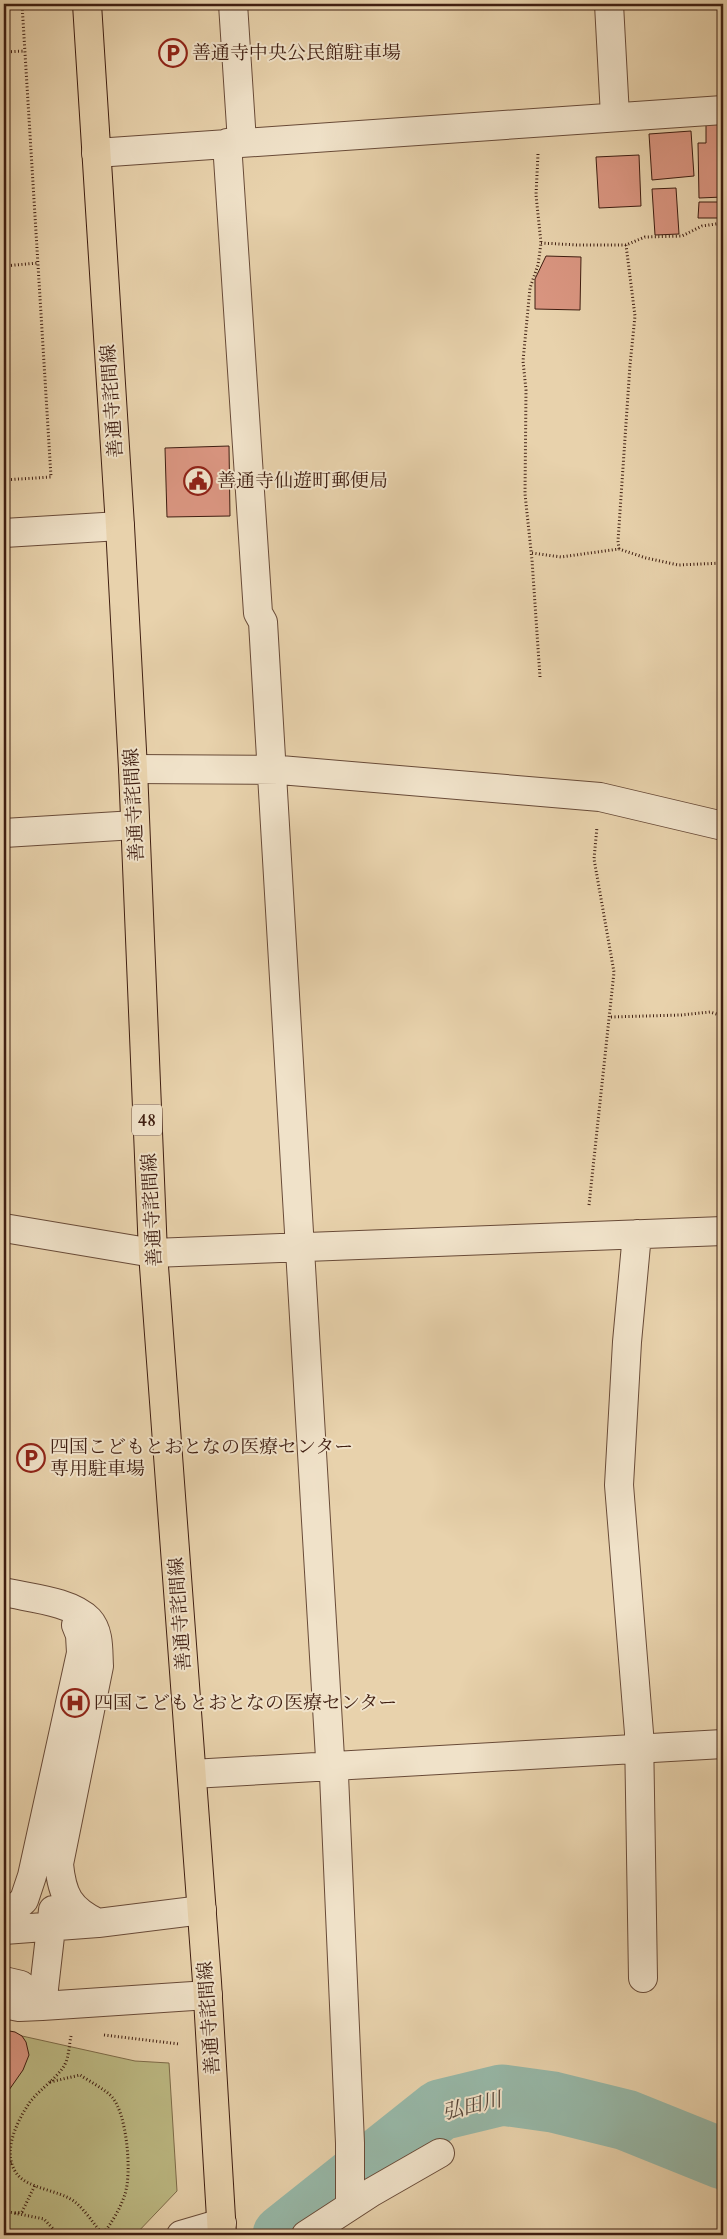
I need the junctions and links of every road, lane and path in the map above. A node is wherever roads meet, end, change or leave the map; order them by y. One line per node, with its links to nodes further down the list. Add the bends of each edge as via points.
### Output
1 (22, 4): 5 (path)
2 (87, 4): 11 (main road, 善通寺詫間線 / 48)
3 (233, 4): 10 (street)
4 (609, 4): 8 (street)
5 (25, 50): 6 (path); 15 (path)
6 (4, 52)
7 (723, 110): 8 (street)
8 (614, 116): 9 (street)
9 (540, 121): 10 (street); 13 (path, via 536,195)
10 (234, 143): 11 (street); 25 (street, via 258,613 263,622)
11 (96, 153): 18 (main road, 善通寺詫間線 / 48)
12 (723, 223): 14 (path, via 702,226 682,236 645,238)
13 (541, 243): 14 (path); 21 (path, via 530,288 524,361 525,494)
14 (626, 245): 20 (path, via 635,316)
15 (38, 264): 16 (path); 17 (path, via 51,477)
16 (4, 266)
17 (4, 480)
18 (120, 526): 19 (street); 24 (main road, 善通寺詫間線 / 48)
19 (4, 533)
20 (619, 549): 21 (path, via 561,557); 22 (path, via 678,565)
21 (532, 552): 23 (path)
22 (723, 563)
23 (540, 677)
24 (133, 769): 25 (street); 27 (main road, 善通寺詫間線 / 48)
25 (272, 770): 26 (street); 36 (street)
26 (600, 797): 28 (street); 31 (path, via 594,859 614,972)
27 (135, 826): 29 (street); 37 (main road, 善通寺詫間線 / 48)
28 (723, 826)
29 (4, 833)
30 (723, 1016): 31 (path, via 710,1012)
31 (611, 1017): 32 (path)
32 (588, 1213)
33 (4, 1228): 37 (street)
34 (723, 1231): 35 (street)
35 (637, 1234): 36 (street); 41 (street, via 619,1485)
36 (301, 1248): 37 (street); 42 (street)
37 (153, 1253): 43 (main road, 善通寺詫間線 / 48)
38 (4, 1592): 39 (street)
39 (65, 1606): 44 (street, via 90,1621 98,1640 98,1666); 46 (street, via 80,1635 81,1653 32,1876 24,1900)
40 (723, 1744): 41 (street)
41 (639, 1749): 42 (street); 50 (street)
42 (332, 1766): 43 (street); 62 (street, via 350,2143)
43 (192, 1774): 45 (main road, 善通寺詫間線 / 48)
44 (59, 1864): 47 (street, via 62,1887 72,1905 83,1916); 48 (street)
45 (202, 1910): 47 (street); 53 (main road, 善通寺詫間線 / 48)
46 (4, 1918)
47 (98, 1923): 48 (street)
48 (51, 1927): 49 (street); 55 (street)
49 (4, 1930)
50 (643, 1978)
51 (4, 1981): 55 (street, via 22,1985)
52 (4, 1993): 55 (street)
53 (208, 1995): 55 (street); 65 (main road, 善通寺詫間線 / 48)
54 (4, 2004): 55 (street)
55 (42, 2006)
56 (73, 2028): 57 (path, via 66,2064)
57 (48, 2083): 59 (path, via 31,2101 13,2138 9,2152); 67 (path, via 80,2075 112,2096 122,2118 127,2146 126,2194)
58 (440, 2153): 62 (street)
59 (12, 2162): 60 (path); 61 (path, via 16,2173)
60 (4, 2165)
61 (34, 2184): 64 (path, via 22,2212); 67 (path, via 76,2203)
62 (350, 2206): 69 (street)
63 (4, 2210): 64 (path)
64 (15, 2214): 66 (path, via 44,2219)
65 (222, 2229): 68 (street)
66 (55, 2235)
67 (102, 2235)
68 (181, 2235)
69 (306, 2235)

